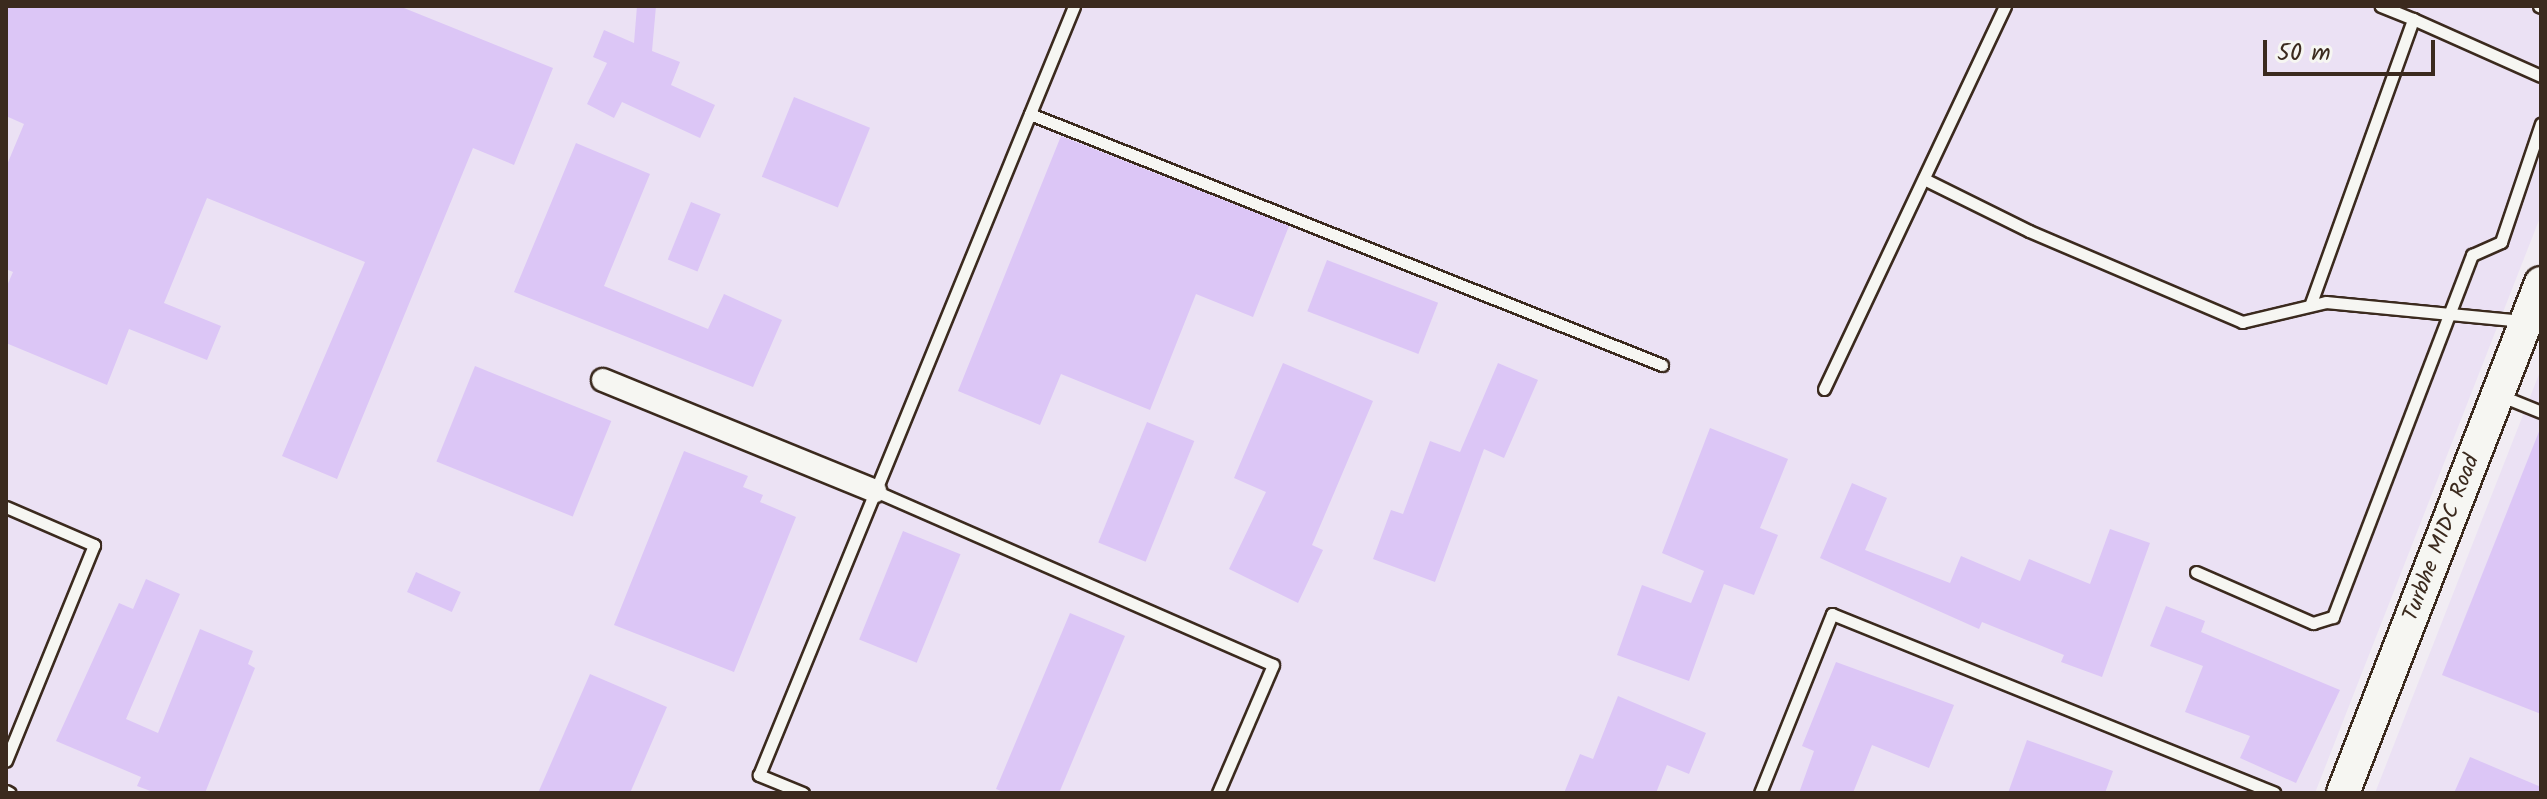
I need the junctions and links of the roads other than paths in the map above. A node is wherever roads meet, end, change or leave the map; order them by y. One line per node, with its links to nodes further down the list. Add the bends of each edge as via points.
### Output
1 (1074, 6): 6 (lane)
2 (2005, 6): 8 (lane)
3 (2380, 6): 4 (lane)
4 (2413, 19): 5 (lane); 10 (lane)
5 (2541, 76)
6 (1030, 114): 13 (lane); 18 (lane)
7 (2541, 124): 11 (lane, via 2501,242 2474,252)
8 (1924, 179): 10 (lane, via 2219,315 2242,322); 15 (lane)
9 (2541, 283): 12 (street, Turbhe MIDC Road)
10 (2311, 303): 11 (lane)
11 (2451, 313): 12 (lane); 20 (lane, via 2328,622 2313,623)
12 (2525, 321): 16 (street, Turbhe MIDC Road)
13 (1662, 365)
14 (603, 380): 18 (street)
15 (1824, 389)
16 (2498, 395): 17 (lane); 26 (street, Turbhe MIDC Road)
17 (2541, 412)
18 (875, 491): 22 (lane, via 759,775); 23 (lane, via 1273,665)
19 (6, 507): 21 (lane, via 94,545)
20 (2196, 572)
21 (6, 761)
22 (803, 793)
23 (1218, 793)
24 (1760, 793): 25 (lane, via 1832,614)
25 (2274, 793)
26 (2343, 793)

